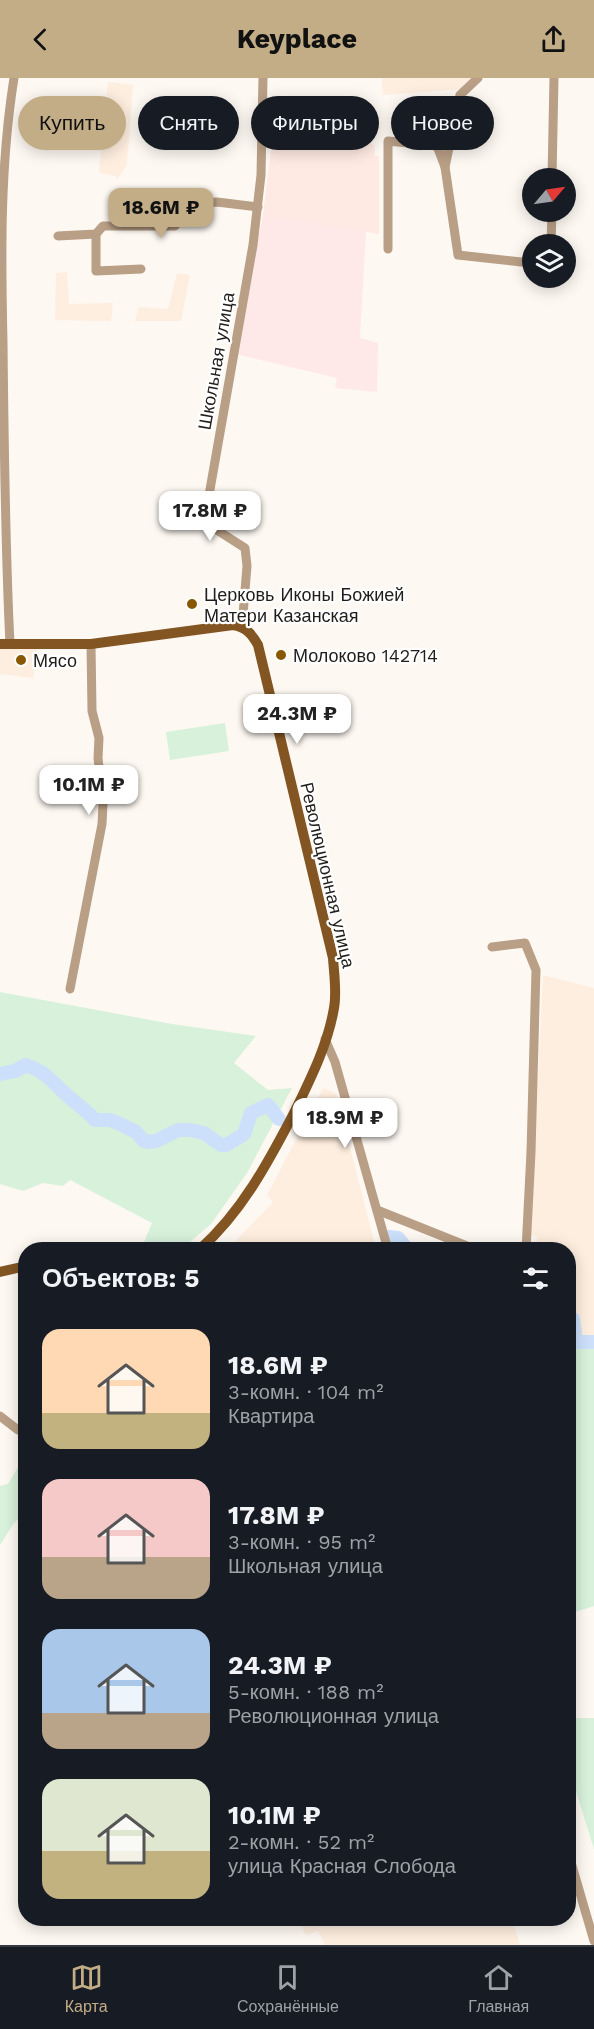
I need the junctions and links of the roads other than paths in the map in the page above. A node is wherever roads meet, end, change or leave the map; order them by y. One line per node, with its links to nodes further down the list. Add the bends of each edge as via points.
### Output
1 (14, 78): 8 (street)
2 (263, 78): 7 (street, Школьная улица)
3 (478, 78): 5 (street, via 460,95)
4 (554, 78): 6 (street)
5 (445, 167): 11 (street, via 437,146 388,141); 12 (street, via 458,255)
6 (552, 168)
7 (258, 207): 9 (street, via 217,202 192,204 176,226 103,225); 14 (street, Школьная улица, via 204,518 245,549)
8 (0, 211): 15 (street)
9 (96, 234): 10 (street); 13 (street, via 96,271)
10 (58, 236)
11 (388, 249)
12 (522, 260)
13 (141, 269)
14 (242, 627): 16 (main road, via 218,626); 19 (main road, Революционная улица, via 258,645 333,958 334,1007)
15 (5, 644): 16 (main road)
16 (91, 644): 18 (street, via 92,711 99,738 102,824)
17 (492, 947): 24 (street, via 525,943 536,970)
18 (70, 989)
19 (325, 1040): 20 (street, via 335,1062); 21 (main road, Революционная улица, via 319,1061 274,1152 240,1204)
20 (377, 1210): 22 (street); 23 (street)
21 (208, 1242)
22 (386, 1242)
23 (457, 1242)
24 (526, 1242)
25 (18, 1266): 26 (main road)
26 (0, 1272)
27 (0, 1416): 28 (street)
28 (18, 1430)
29 (576, 1879): 30 (street)
30 (594, 1941)

